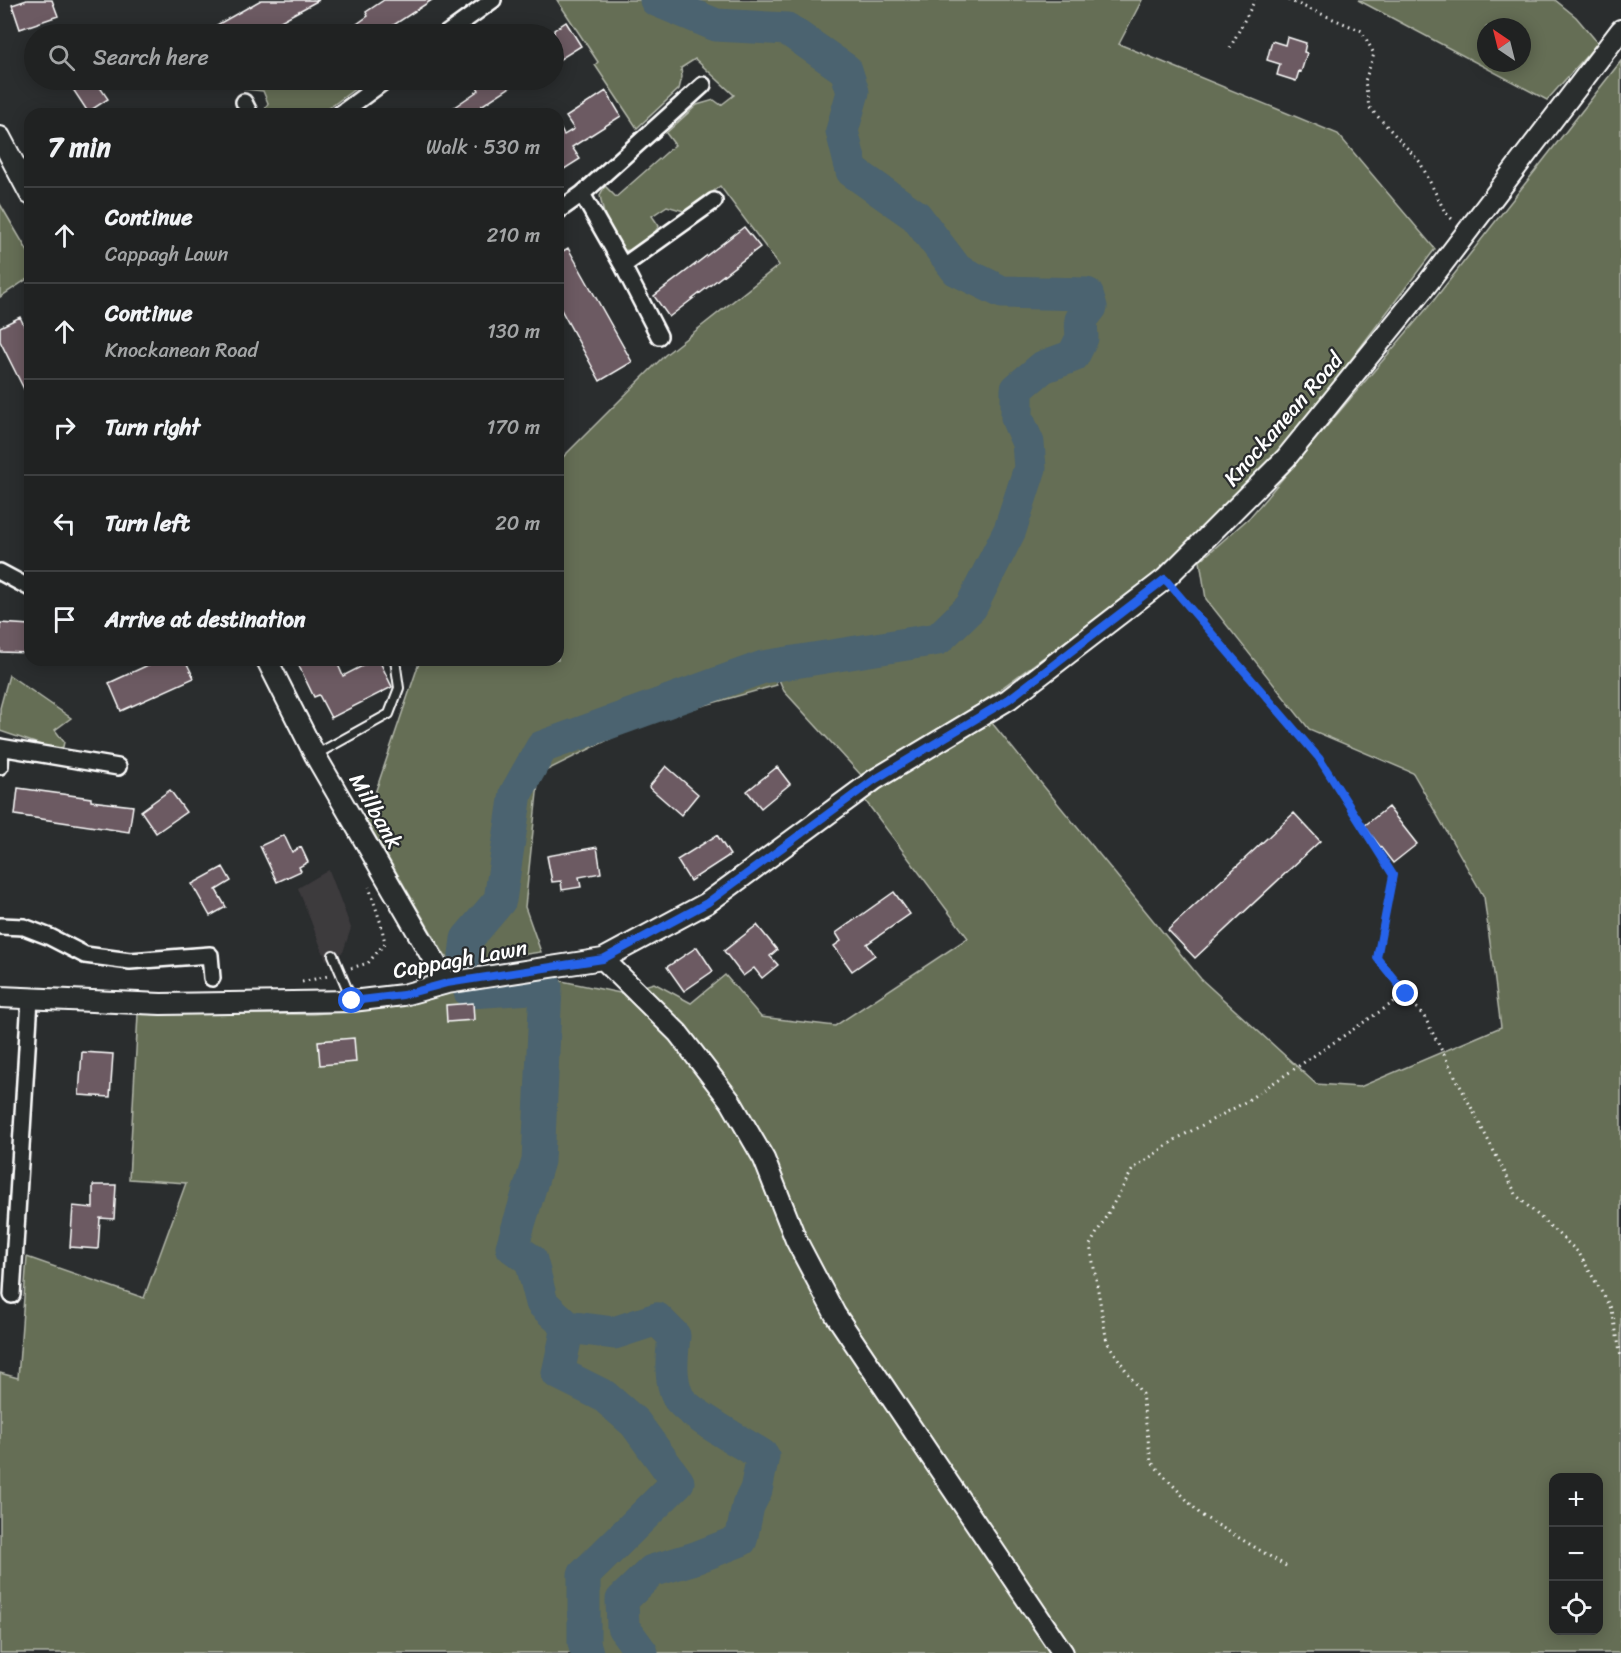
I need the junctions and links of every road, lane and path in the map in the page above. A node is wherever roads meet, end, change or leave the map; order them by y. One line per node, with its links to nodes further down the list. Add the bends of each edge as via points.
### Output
1 (493, 0): 4 (street)
2 (1255, 0): 6 (path)
3 (1288, 0): 15 (path, via 1362,31 1374,54 1365,81 1369,107 1420,162 1445,212)
4 (460, 24)
5 (1621, 30): 15 (street, Knockanean Road)
6 (1230, 48)
7 (703, 85): 12 (street)
8 (372, 90): 9 (street)
9 (348, 108)
10 (0, 137): 11 (street)
11 (24, 183)
12 (582, 194): 14 (street); 16 (street)
13 (714, 201): 16 (street)
14 (564, 207)
15 (1466, 232): 19 (street, Knockanean Road, via 1286,458)
16 (623, 266): 17 (street)
17 (659, 336)
18 (0, 572): 20 (street)
19 (1165, 579): 27 (street, Knockanean Road, via 1009,699); 33 (path, via 1319,758 1393,875 1377,958)
20 (24, 585)
21 (270, 666): 24 (street, Millbank)
22 (396, 666): 24 (lane, via 399,688 389,714)
23 (0, 747): 25 (street); 26 (street)
24 (315, 755): 32 (street, Millbank)
25 (0, 766)
26 (118, 767)
27 (874, 780): 30 (street, Cappagh Lawn, via 707,903)
28 (0, 926): 31 (street, via 24,927 85,955 130,961 210,955)
29 (333, 955): 36 (lane)
30 (603, 959): 32 (street, Cappagh Lawn); 40 (street, via 678,1033 732,1102 764,1159 796,1240 835,1314)
31 (212, 978)
32 (447, 983): 36 (street, Cappagh Lawn, via 403,995)
33 (1406, 994): 38 (path, via 1425,1018 1517,1196 1579,1254 1612,1310); 39 (path, via 1242,1104 1178,1138 1133,1169 1090,1245 1107,1342 1142,1394 1151,1462 1201,1515)
34 (0, 997): 35 (street, Cappagh Lawn)
35 (30, 999): 36 (street, Cappagh Lawn, via 161,1004); 37 (street)
36 (352, 1001)
37 (12, 1295)
38 (1621, 1357)
39 (1286, 1566)
40 (1063, 1653)

